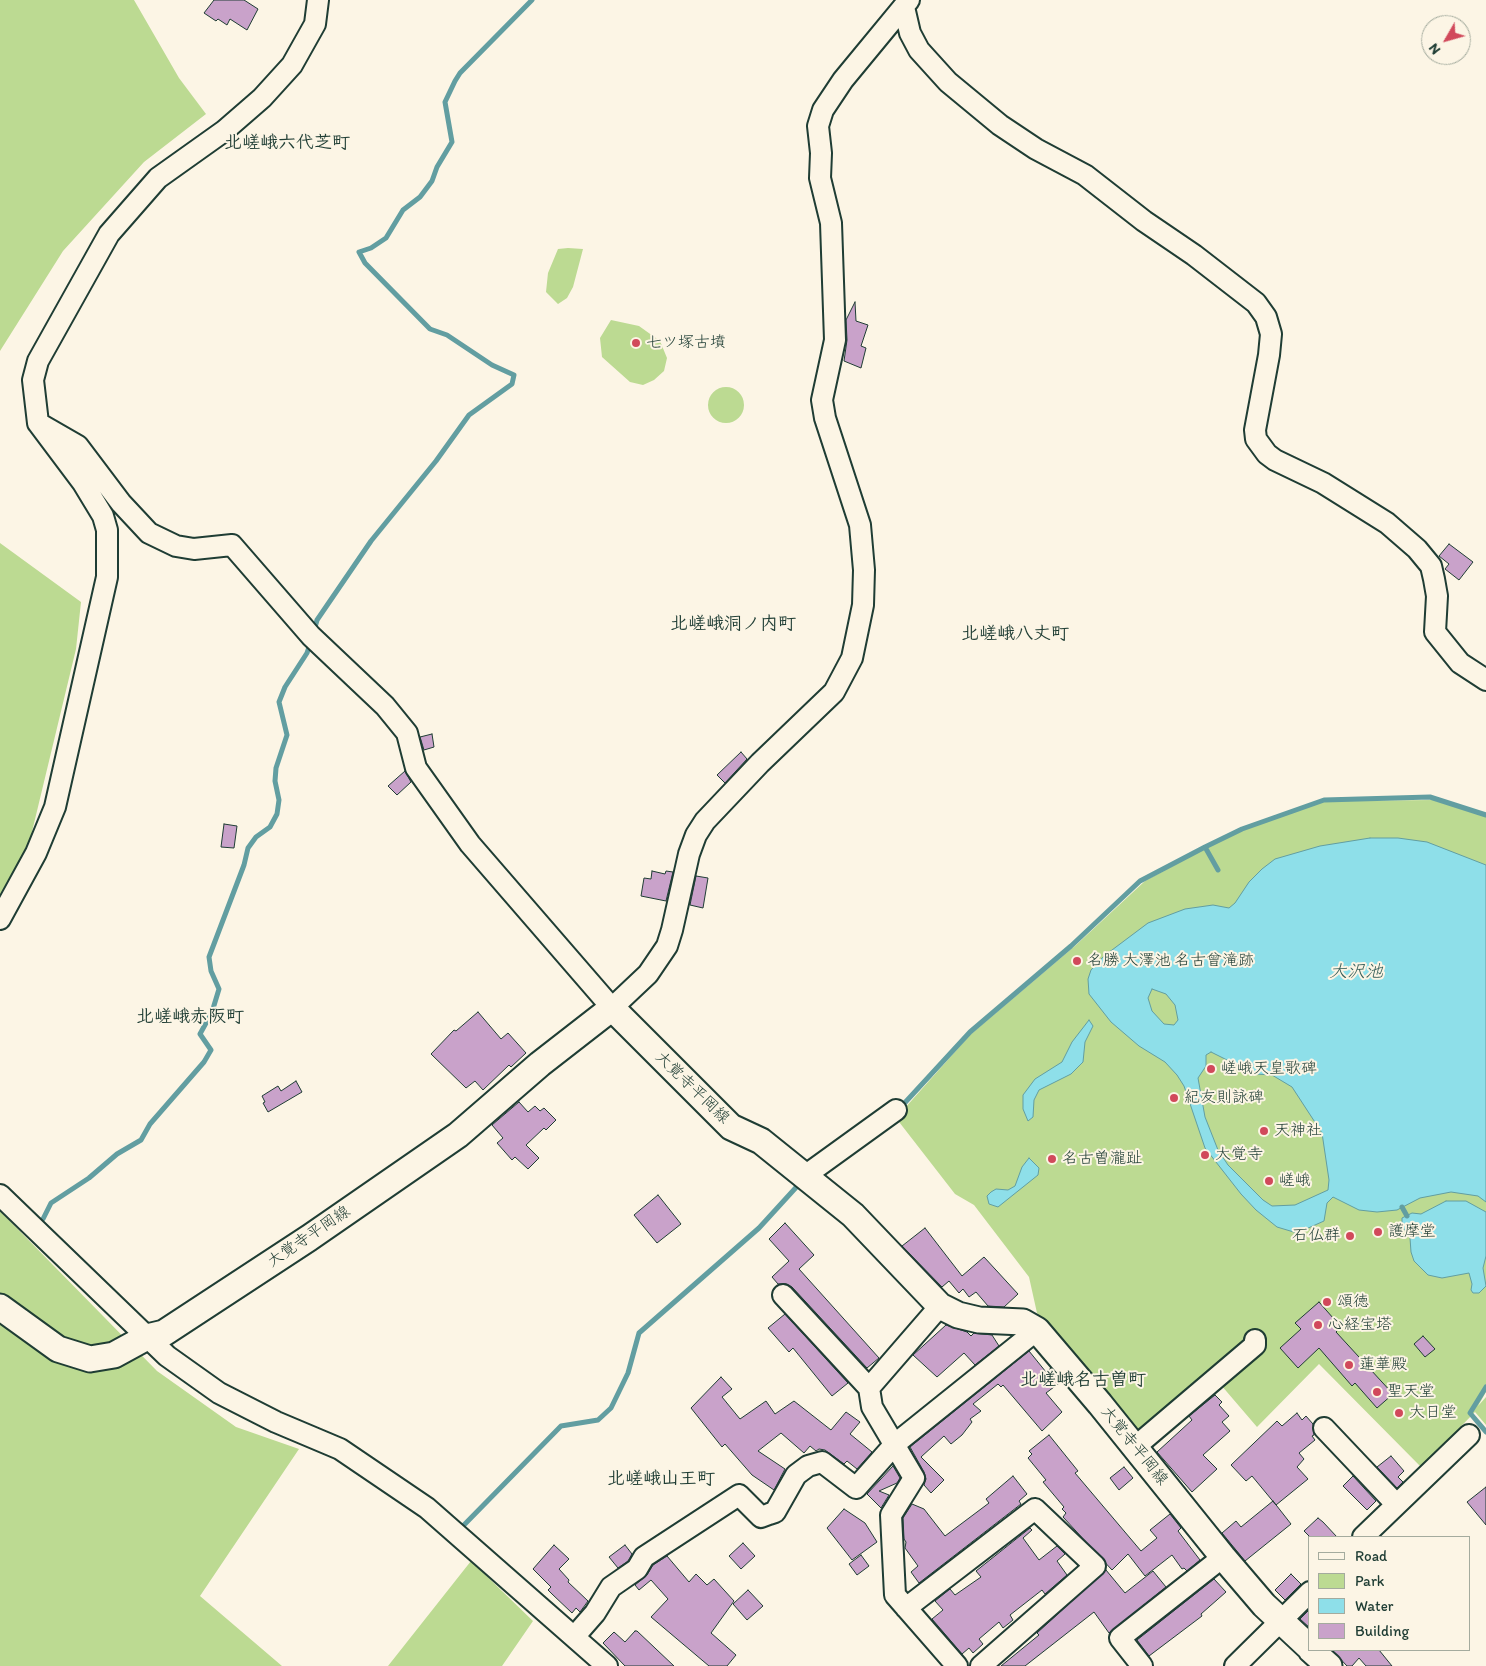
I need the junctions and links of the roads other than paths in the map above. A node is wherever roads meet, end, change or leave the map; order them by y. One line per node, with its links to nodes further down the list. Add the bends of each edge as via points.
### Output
1 (318, 0): 3 (street, via 315,24 292,65 224,132 158,178 109,234 38,361 33,380)
2 (906, 3): 4 (street, via 910,33 918,50 948,82 1000,125 1084,175 1256,303 1266,317 1271,334 1256,439 1275,460 1323,483 1387,523 1417,549 1431,566 1434,579 1437,596 1435,632 1460,663); 6 (street, via 843,80 823,110 818,126 820,178 831,223 835,340 822,400 860,525 864,570 863,605 852,658 834,692 760,763 696,835 667,946 648,974)
3 (38, 423): 5 (street, via 83,483 103,516 107,530 107,577 54,807 36,853); 6 (street, via 78,446 121,503 149,533 176,546 194,549 232,545 311,636 385,706 407,733 416,768 454,822)
4 (1486, 680)
5 (0, 919)
6 (612, 1008): 8 (main road, 大覚寺平岡線, via 731,1127 761,1141); 14 (main road, 大覚寺平岡線, via 540,1064 458,1135 310,1238 164,1333)
7 (896, 1110): 8 (street)
8 (806, 1175): 11 (main road, 大覚寺平岡線, via 854,1214)
9 (0, 1195): 14 (street)
10 (783, 1295): 16 (street)
11 (940, 1306): 13 (main road, 大覚寺平岡線, via 979,1320 1022,1322); 16 (street)
12 (0, 1307): 14 (main road, 大覚寺平岡線, via 58,1349 90,1359 114,1355)
13 (1037, 1330): 19 (street); 20 (main road, 大覚寺平岡線)
14 (147, 1337): 27 (street, via 167,1356 218,1393 340,1449 427,1508)
15 (1254, 1340): 20 (street, via 1254,1345)
16 (869, 1388): 19 (street, via 872,1407)
17 (1324, 1428): 21 (street)
18 (1469, 1435): 21 (street)
19 (895, 1444): 25 (street, via 914,1478 891,1515 896,1595); 27 (street, via 856,1488 822,1462 808,1466 796,1475 774,1512 761,1517 739,1495 644,1558 637,1569 611,1587 595,1613)
20 (1134, 1447): 23 (main road, 大覚寺平岡線)
21 (1396, 1504): 22 (street)
22 (1364, 1536)
23 (1223, 1557): 26 (main road, 大覚寺平岡線); 33 (street, via 1120,1638)
24 (1308, 1594): 26 (street)
25 (906, 1608): 30 (street); 32 (street, via 1035,1509 1095,1566)
26 (1280, 1622): 28 (main road, 大覚寺平岡線); 34 (street)
27 (574, 1637): 31 (street)
28 (1308, 1647)
29 (1312, 1651): 35 (main road, 大覚寺平岡線)
30 (954, 1665)
31 (607, 1666)
32 (981, 1666)
33 (1142, 1666)
34 (1235, 1666)
35 (1329, 1666)

